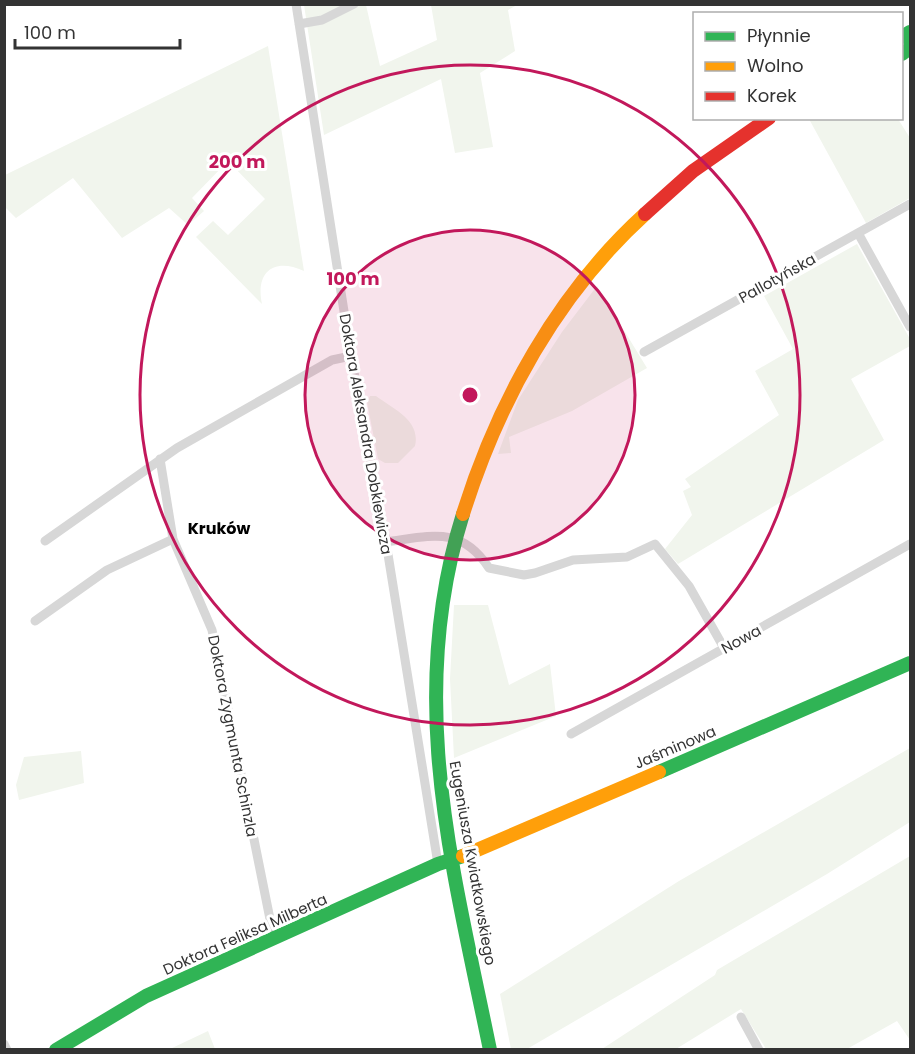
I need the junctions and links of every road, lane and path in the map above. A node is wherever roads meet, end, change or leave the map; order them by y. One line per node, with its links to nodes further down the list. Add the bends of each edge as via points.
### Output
1 (296, 4): 3 (street, Doktora Aleksandra Dobkiewicza)
2 (354, 4): 3 (street, via 322,20)
3 (299, 24): 9 (street, Doktora Aleksandra Dobkiewicza)
4 (766, 120): 11 (main road, Eugeniusza Kwiatkowskiego, via 717,151 659,198 608,248 565,301 527,359 492,426 470,483)
5 (910, 204): 6 (street, Pallotyńska)
6 (858, 233): 7 (street); 8 (street, Pallotyńska)
7 (910, 327)
8 (644, 352)
9 (351, 356): 10 (street, via 332,360); 14 (street, Doktora Aleksandra Dobkiewicza)
10 (160, 459): 12 (street, Doktora Zygmunta Schinzla); 13 (street)
11 (455, 538): 14 (street, via 434,536); 17 (street, via 477,550 489,568 524,574 573,560 627,557 655,544 689,586); 20 (main road, Eugeniusza Kwiatkowskiego, via 437,630 435,703 438,769)
12 (173, 539): 16 (street, via 107,570); 22 (street, Doktora Zygmunta Schinzla, via 212,630)
13 (45, 541)
14 (386, 542): 21 (street, Doktora Aleksandra Dobkiewicza)
15 (910, 544): 17 (street, Nowa)
16 (35, 621)
17 (724, 648): 19 (street, Nowa)
18 (910, 663): 20 (main road, Jaśminowa)
19 (571, 734)
20 (453, 859): 21 (main road, Doktora Feliksa Milberta); 27 (main road, Eugeniusza Kwiatkowskiego)
21 (438, 864): 22 (main road, Doktora Feliksa Milberta)
22 (274, 939): 26 (main road, Doktora Feliksa Milberta, via 146,996)
23 (741, 1017): 28 (street)
24 (4, 1044): 25 (street)
25 (7, 1050)
26 (56, 1050)
27 (490, 1050)
28 (759, 1050)

